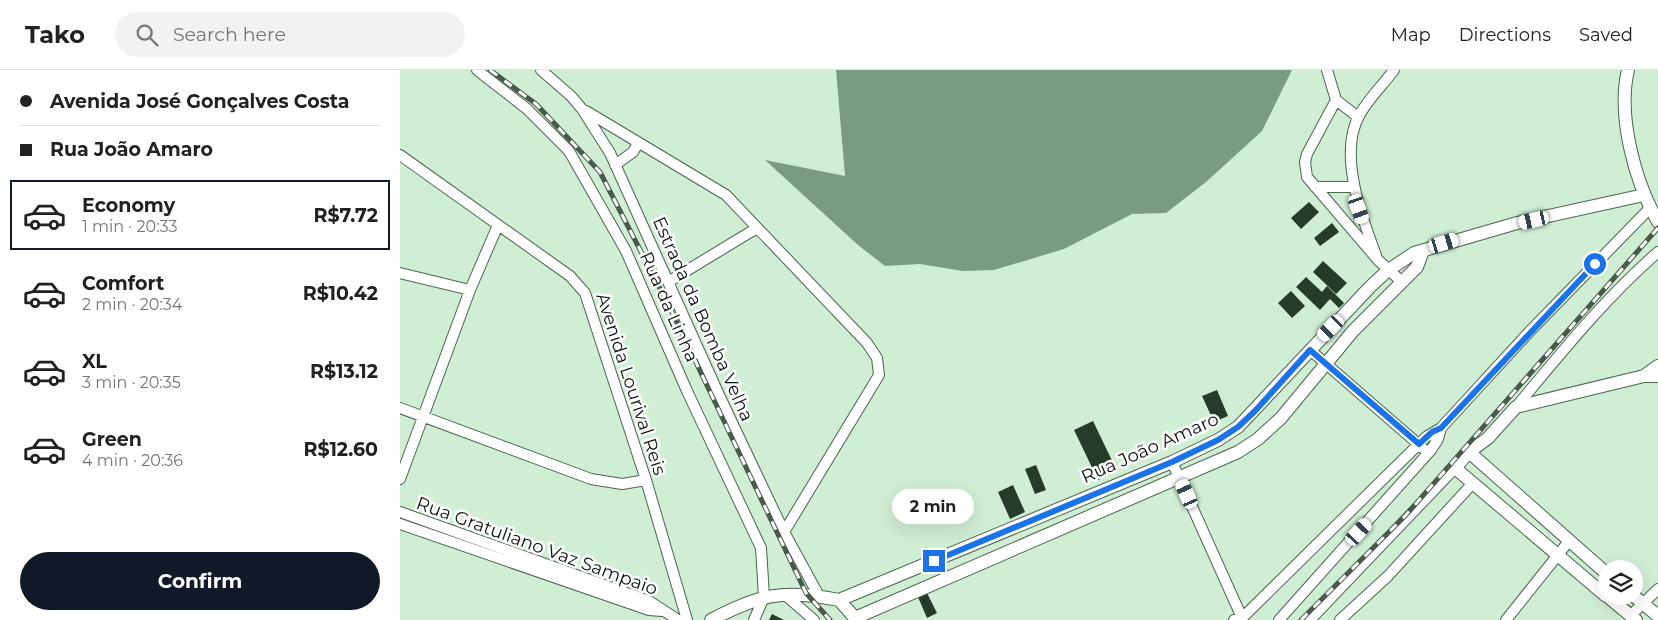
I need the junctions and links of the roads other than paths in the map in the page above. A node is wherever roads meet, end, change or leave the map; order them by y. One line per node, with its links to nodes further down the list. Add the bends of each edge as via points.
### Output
1 (477, 70): 58 (street, Rua da Linha, via 527,109 569,151 608,215 761,548)
2 (541, 70): 7 (street, Estrada da Bomba Velha)
3 (1326, 70): 6 (street)
4 (1394, 70): 8 (street)
5 (1628, 70): 14 (street, via 1625,108)
6 (1336, 100): 8 (street); 12 (street, via 1305,162 1307,177)
7 (582, 108): 9 (street); 11 (street, Estrada da Bomba Velha)
8 (1358, 117): 13 (street, via 1352,150)
9 (638, 143): 11 (street, via 633,152); 18 (street, via 726,195)
10 (400, 154): 17 (street, Avenida Lourival Reis)
11 (615, 165): 24 (street, Estrada da Bomba Velha)
12 (1315, 188): 13 (street); 21 (street)
13 (1354, 188): 21 (street)
14 (1644, 195): 15 (street); 19 (street, Rua João Amaro, via 1517,223)
15 (1650, 208): 16 (street); 35 (street)
16 (1658, 222)
17 (498, 225): 26 (street); 45 (street, Avenida Lourival Reis, via 570,276 585,293)
18 (757, 228): 24 (street); 49 (street, via 867,343 877,358 879,375)
19 (1423, 251): 22 (street, Rua João Amaro, via 1414,253); 25 (street, via 1417,267)
20 (1658, 252): 32 (street, via 1628,277 1595,313)
21 (1378, 260): 22 (street)
22 (1388, 271): 25 (street); 27 (street, Rua João Amaro)
23 (400, 273): 26 (street)
24 (668, 282): 49 (street, Estrada da Bomba Velha)
25 (1402, 282): 28 (street)
26 (470, 290): 34 (street)
27 (1310, 350): 28 (street); 40 (street, Rua João Amaro, via 1238,427)
28 (1325, 365): 37 (street); 43 (street, via 1281,418 1258,439 1238,452)
29 (1658, 366): 30 (street)
30 (1644, 376): 31 (street); 32 (street)
31 (1658, 376)
32 (1516, 407): 36 (street)
33 (400, 408): 34 (street)
34 (422, 416): 44 (street); 45 (street, via 592,479 622,484)
35 (1441, 428): 37 (street); 39 (street)
36 (1488, 438): 38 (street); 41 (street)
37 (1419, 444): 39 (street); 68 (street)
38 (1470, 452): 41 (street); 42 (street)
39 (1429, 453): 74 (street)
40 (1172, 462): 43 (street); 60 (street, Rua João Amaro)
41 (1482, 464): 46 (street); 50 (street)
42 (1455, 468): 46 (street); 75 (street)
43 (1179, 476): 67 (street); 68 (street)
44 (400, 480)
45 (646, 480): 70 (street, Avenida Lourival Reis)
46 (1473, 483): 52 (street); 76 (street, via 1388,576)
47 (400, 512): 51 (street, Rua Gratuliano Vaz Sampaio)
48 (400, 524): 51 (street, Rua Gratuliano Vaz Sampaio)
49 (784, 532): 57 (street, Estrada da Bomba Velha)
50 (1569, 541): 52 (street); 53 (street)
51 (507, 556): 64 (street, Rua Gratuliano Vaz Sampaio)
52 (1557, 556): 54 (street); 77 (street)
53 (1598, 566)
54 (1598, 589)
55 (1658, 589): 59 (street)
56 (784, 594): 57 (street); 58 (street); 73 (street)
57 (818, 596): 60 (street)
58 (764, 597): 71 (street); 72 (street)
59 (1643, 597)
60 (839, 600): 67 (street)
61 (1643, 604): 65 (street)
62 (1617, 605): 66 (street)
63 (1637, 605): 66 (street)
64 (649, 610): 69 (street, Rua Gratuliano Vaz Sampaio, via 663,611)
65 (1658, 616)
66 (1633, 618)
67 (855, 619)
68 (1240, 619)
69 (678, 620)
70 (687, 620)
71 (711, 620)
72 (754, 620)
73 (814, 620)
74 (1279, 620)
75 (1310, 620)
76 (1340, 620)
77 (1506, 620)

